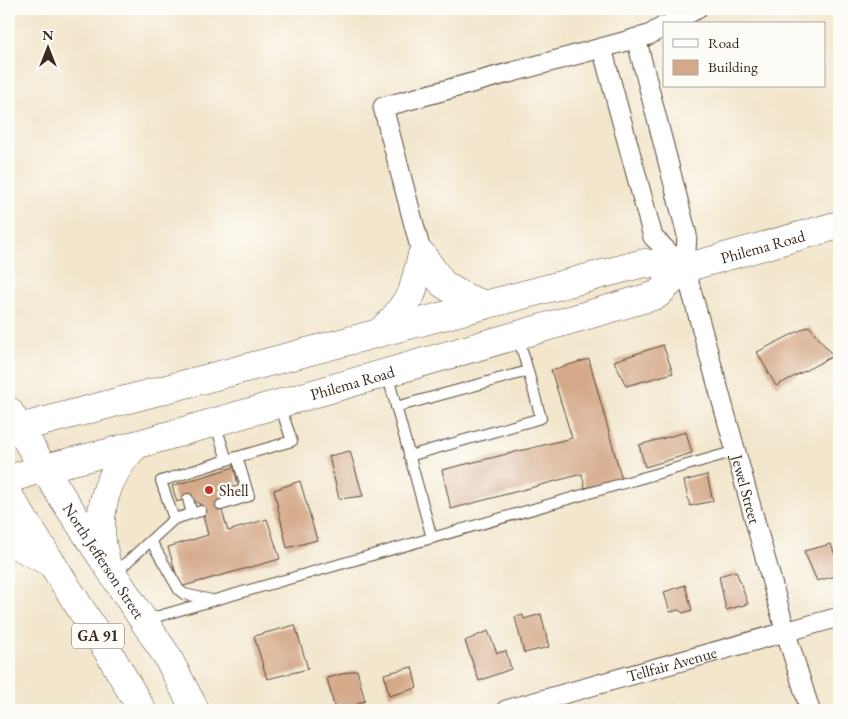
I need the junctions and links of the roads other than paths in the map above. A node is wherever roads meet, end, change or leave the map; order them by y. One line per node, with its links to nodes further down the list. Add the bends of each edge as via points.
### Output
1 (696, 9): 2 (street)
2 (673, 22)
3 (663, 27): 4 (street)
4 (636, 38): 5 (street); 8 (street, via 687,235)
5 (602, 48): 7 (street, via 383,107); 8 (street, via 653,237)
6 (839, 226): 8 (main road, Philema Road)
7 (422, 255): 9 (main road, via 442,284); 10 (main road, via 412,294)
8 (685, 268): 9 (main road, Philema Road, via 644,263); 11 (main road, Philema Road, via 657,295); 19 (street, Jewel Street)
9 (485, 304): 10 (main road, Philema Road)
10 (380, 332): 17 (main road, Philema Road)
11 (518, 335): 12 (lane); 13 (main road, Philema Road)
12 (528, 371): 15 (lane); 20 (lane, via 541,418)
13 (387, 372): 14 (main road, Philema Road); 15 (lane)
14 (279, 404): 16 (main road, Philema Road); 21 (lane, via 292,440)
15 (396, 407): 20 (lane)
16 (215, 422): 18 (main road, Philema Road); 21 (lane)
17 (12, 423): 22 (main road, North Jefferson Street)
18 (136, 445): 22 (main road, Philema Road); 32 (main road, via 115,470 103,500 102,540)
19 (736, 451): 28 (lane); 36 (street, Jewel Street)
20 (409, 456): 28 (lane)
21 (226, 462): 24 (lane, via 249,496 225,503); 27 (lane, via 182,478 162,481)
22 (44, 468): 23 (main road, Philema Road); 32 (main road, North Jefferson Street)
23 (9, 478)
24 (226, 489)
25 (9, 496): 31 (main road, GA 91)
26 (188, 499): 27 (lane, via 197,512)
27 (174, 519): 30 (lane)
28 (432, 538): 33 (lane)
29 (9, 541): 31 (main road)
30 (151, 541): 32 (lane); 33 (lane, via 179,590)
31 (51, 562): 37 (main road, GA 91)
32 (111, 570): 35 (main road, North Jefferson Street / GA 91)
33 (214, 601): 35 (lane)
34 (839, 617): 36 (street, Tellfair Avenue)
35 (144, 620): 38 (main road, North Jefferson Street / GA 91)
36 (786, 633): 39 (street, Tellfair Avenue); 40 (street, Jewel Street)
37 (142, 710)
38 (196, 710)
39 (506, 710)
40 (810, 710)

